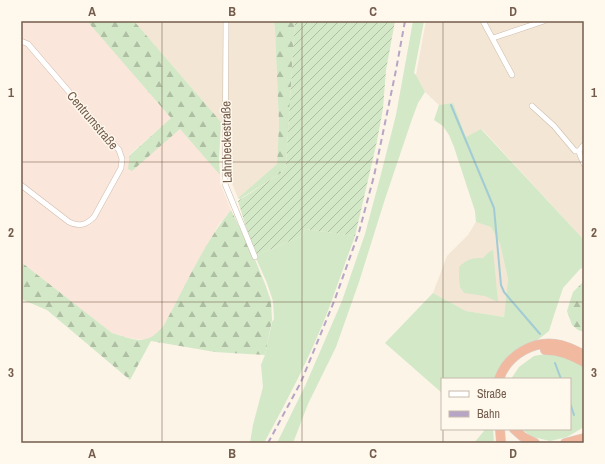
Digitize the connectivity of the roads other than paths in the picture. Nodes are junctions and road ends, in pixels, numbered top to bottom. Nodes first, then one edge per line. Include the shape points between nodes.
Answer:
1 (226, 21) edge
2 (483, 21) edge
3 (544, 21) edge
4 (493, 38) junction
5 (21, 41) edge
6 (512, 75) dead end
7 (532, 106) dead end
8 (584, 145) edge
9 (579, 151) junction
10 (584, 164) edge
11 (21, 185) edge
12 (254, 257) dead end
13 (584, 355) edge
14 (584, 362) edge
15 (499, 378) edge
16 (506, 378) edge
17 (500, 430) edge
18 (515, 430) edge
19 (584, 439) edge
20 (501, 443) edge
21 (535, 443) edge
22 (565, 443) edge
23 (579, 443) edge

1 - 12 street, Lahnbeckestraße via 225,184
2 - 4 street
3 - 4 street
4 - 6 street
5 - 11 street, Centrumstraße via 28,44 43,61 119,150 122,158 121,168 94,217 82,225 69,222
7 - 9 street via 554,126 575,151
8 - 9 street
9 - 10 street
13 - 15 highway via 562,345 534,346 517,354 504,368
14 - 16 highway via 569,354 537,351 521,359
17 - 20 highway
18 - 21 highway
19 - 22 highway
19 - 23 highway

